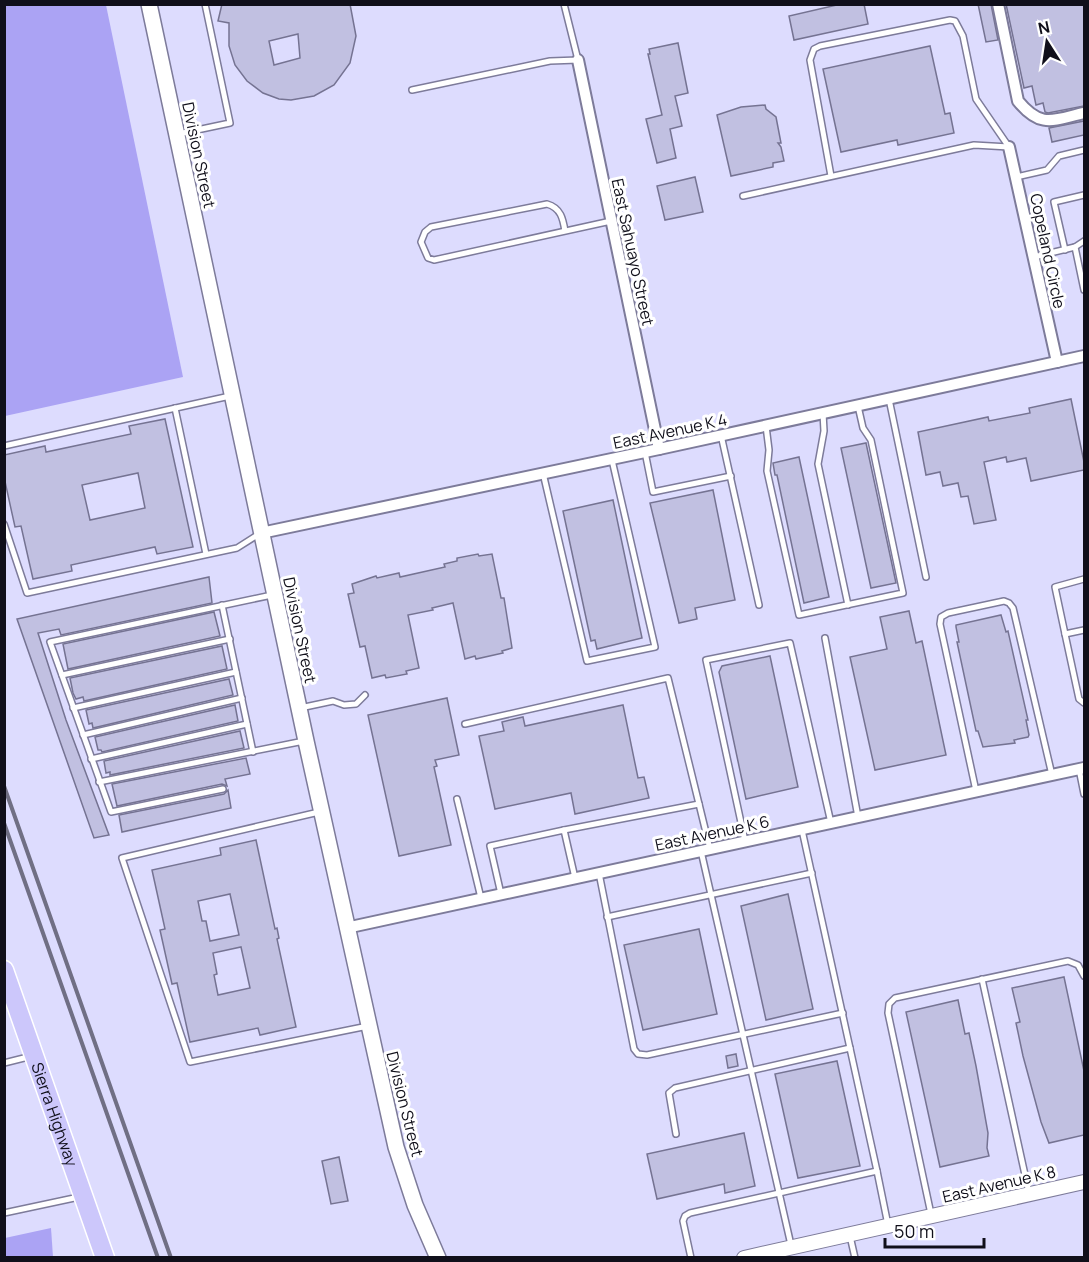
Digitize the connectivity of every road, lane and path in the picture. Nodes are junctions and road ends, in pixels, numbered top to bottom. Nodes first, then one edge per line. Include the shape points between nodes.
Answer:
1 (149, 4) edge
2 (204, 4) edge
3 (564, 4) edge
4 (998, 4) edge
5 (578, 60) junction
6 (412, 90) dead end
7 (1084, 113) edge
8 (176, 135) junction
9 (1009, 147) junction
10 (1084, 150) edge
11 (831, 176) junction
12 (1016, 177) junction
13 (1084, 195) edge
14 (743, 196) dead end
15 (611, 221) junction
16 (565, 231) junction
17 (1084, 241) edge
18 (1075, 247) junction
19 (1065, 250) junction
20 (1034, 257) junction
21 (1084, 290) edge
22 (1084, 357) edge
23 (1057, 362) junction
24 (231, 395) junction
25 (889, 399) junction
26 (858, 406) junction
27 (176, 408) junction
28 (822, 413) junction
29 (766, 426) junction
30 (721, 435) junction
31 (4, 446) edge
32 (659, 449) junction
33 (645, 452) junction
34 (612, 459) junction
35 (543, 473) junction
36 (730, 476) junction
37 (4, 524) edge
38 (261, 532) junction
39 (207, 554) junction
40 (926, 577) dead end
41 (1084, 579) edge
42 (274, 595) junction
43 (222, 605) junction
44 (759, 605) dead end
45 (848, 605) junction
46 (1084, 630) edge
47 (1065, 634) junction
48 (825, 638) dead end
49 (230, 639) junction
50 (236, 672) junction
51 (62, 675) junction
52 (364, 695) dead end
53 (242, 698) junction
54 (1084, 703) edge
55 (73, 708) junction
56 (298, 708) junction
57 (248, 724) junction
58 (465, 724) dead end
59 (83, 735) junction
60 (306, 741) junction
61 (253, 752) junction
62 (91, 759) junction
63 (1082, 769) edge
64 (1052, 775) junction
65 (99, 782) junction
66 (223, 789) dead end
67 (976, 791) junction
68 (1084, 794) edge
69 (457, 799) dead end
70 (699, 804) junction
71 (321, 812) junction
72 (858, 817) junction
73 (831, 823) junction
74 (802, 829) junction
75 (564, 830) junction
76 (745, 841) junction
77 (706, 850) junction
78 (599, 873) junction
79 (812, 873) junction
80 (575, 878) junction
81 (501, 894) junction
82 (711, 896) junction
83 (482, 898) junction
84 (607, 917) junction
85 (346, 928) junction
86 (4, 970) edge
87 (1084, 976) edge
88 (982, 979) junction
89 (843, 1013) junction
90 (368, 1026) junction
91 (743, 1034) junction
92 (850, 1048) junction
93 (34, 1056) junction
94 (4, 1063) edge
95 (752, 1069) junction
96 (676, 1134) dead end
97 (877, 1171) junction
98 (1084, 1182) edge
99 (780, 1193) junction
100 (1029, 1194) junction
101 (83, 1196) junction
102 (4, 1213) edge
103 (931, 1216) junction
104 (888, 1226) junction
105 (850, 1234) junction
106 (792, 1247) junction
107 (105, 1257) edge
108 (438, 1257) edge
109 (691, 1257) edge
110 (744, 1257) edge
111 (855, 1257) edge

1 - 8 main road, Division Street
2 - 8 lane via 230,123
3 - 5 lane
4 - 7 street via 1018,101 1040,120
5 - 6 lane via 550,61
5 - 15 street, East Sahuayo Street
8 - 24 main road, Division Street
9 - 11 lane via 974,145
9 - 11 lane via 976,99 963,36 955,21 950,20 814,49 810,60
9 - 12 street, Copeland Circle
10 - 12 lane via 1059,156 1047,170
11 - 14 lane
12 - 20 street, Copeland Circle
13 - 19 lane via 1054,202
15 - 16 lane
15 - 32 street, East Sahuayo Street
16 - 16 lane via 434,260 428,258 421,242 431,227 547,204 559,210
17 - 18 lane
18 - 19 lane
18 - 21 lane
19 - 20 lane
20 - 23 street, Copeland Circle
22 - 23 street, East Avenue K 4
23 - 25 street, East Avenue K 4
24 - 27 lane
24 - 38 main road, Division Street
25 - 26 street, East Avenue K 4
25 - 40 lane
26 - 28 street, East Avenue K 4
26 - 45 lane via 862,428 871,441 903,593
27 - 31 lane
27 - 39 lane
28 - 29 street, East Avenue K 4
28 - 45 lane via 824,431 818,464
29 - 30 street, East Avenue K 4
29 - 45 lane via 766,471 799,615
30 - 32 street, East Avenue K 4
30 - 36 lane
32 - 33 street, East Avenue K 4
33 - 34 street, East Avenue K 4
33 - 36 lane via 653,492
34 - 35 street, East Avenue K 4
34 - 35 lane via 655,646 587,661
35 - 38 street, East Avenue K 4
36 - 44 lane
37 - 39 lane via 27,593
38 - 39 lane via 237,548
38 - 42 main road, Division Street
41 - 47 lane via 1055,587
42 - 43 lane
42 - 56 main road, Division Street
43 - 49 lane
43 - 51 lane via 50,642
46 - 47 lane
47 - 54 lane via 1079,699
48 - 72 lane
49 - 50 lane
49 - 51 lane
50 - 53 lane
50 - 55 lane
51 - 55 lane
52 - 56 lane via 356,704 333,701
53 - 57 lane
53 - 59 lane
55 - 59 lane
56 - 60 main road, Division Street
57 - 61 lane
57 - 62 lane
58 - 70 lane via 668,678
59 - 62 lane
60 - 61 lane
60 - 71 main road, Division Street
61 - 65 lane
62 - 65 lane
63 - 64 street, East Avenue K 6
63 - 68 lane
64 - 67 street, East Avenue K 6
64 - 67 lane via 1013,608 1004,601 941,617
65 - 66 lane via 111,812
67 - 72 street, East Avenue K 6
69 - 83 lane
70 - 75 lane
70 - 77 lane
71 - 85 main road, Division Street
71 - 90 lane via 122,858 190,1062
72 - 73 street, East Avenue K 6
73 - 74 street, East Avenue K 6
73 - 76 lane via 790,643 706,660
74 - 76 street, East Avenue K 6
74 - 79 lane
75 - 80 lane
75 - 81 lane via 490,846
76 - 77 street, East Avenue K 6
77 - 78 street, East Avenue K 6
77 - 82 lane
78 - 80 street, East Avenue K 6
78 - 84 lane
79 - 82 lane
79 - 89 lane
80 - 81 street, East Avenue K 6
81 - 83 street, East Avenue K 6
82 - 84 lane
82 - 91 lane
83 - 85 street, East Avenue K 6
84 - 91 lane via 638,1054
85 - 90 main road, Division Street
86 - 93 main road, Sierra Highway
87 - 88 lane via 1078,965 1068,961
88 - 100 lane
88 - 103 lane via 895,998 889,1004
89 - 91 lane
89 - 92 lane
90 - 108 main road, Division Street via 396,1147
91 - 95 lane
92 - 95 lane
92 - 97 lane
93 - 94 lane
93 - 101 main road, Sierra Highway
95 - 96 lane via 675,1088 669,1093
95 - 99 lane
97 - 99 lane
97 - 104 lane
98 - 100 street, East Avenue K 8
99 - 106 lane
99 - 109 lane via 686,1216
100 - 103 street, East Avenue K 8
101 - 102 lane
101 - 107 main road, Sierra Highway
103 - 104 street, East Avenue K 8
104 - 105 street, East Avenue K 8
105 - 106 street, East Avenue K 8
105 - 111 lane
106 - 110 street, East Avenue K 8

